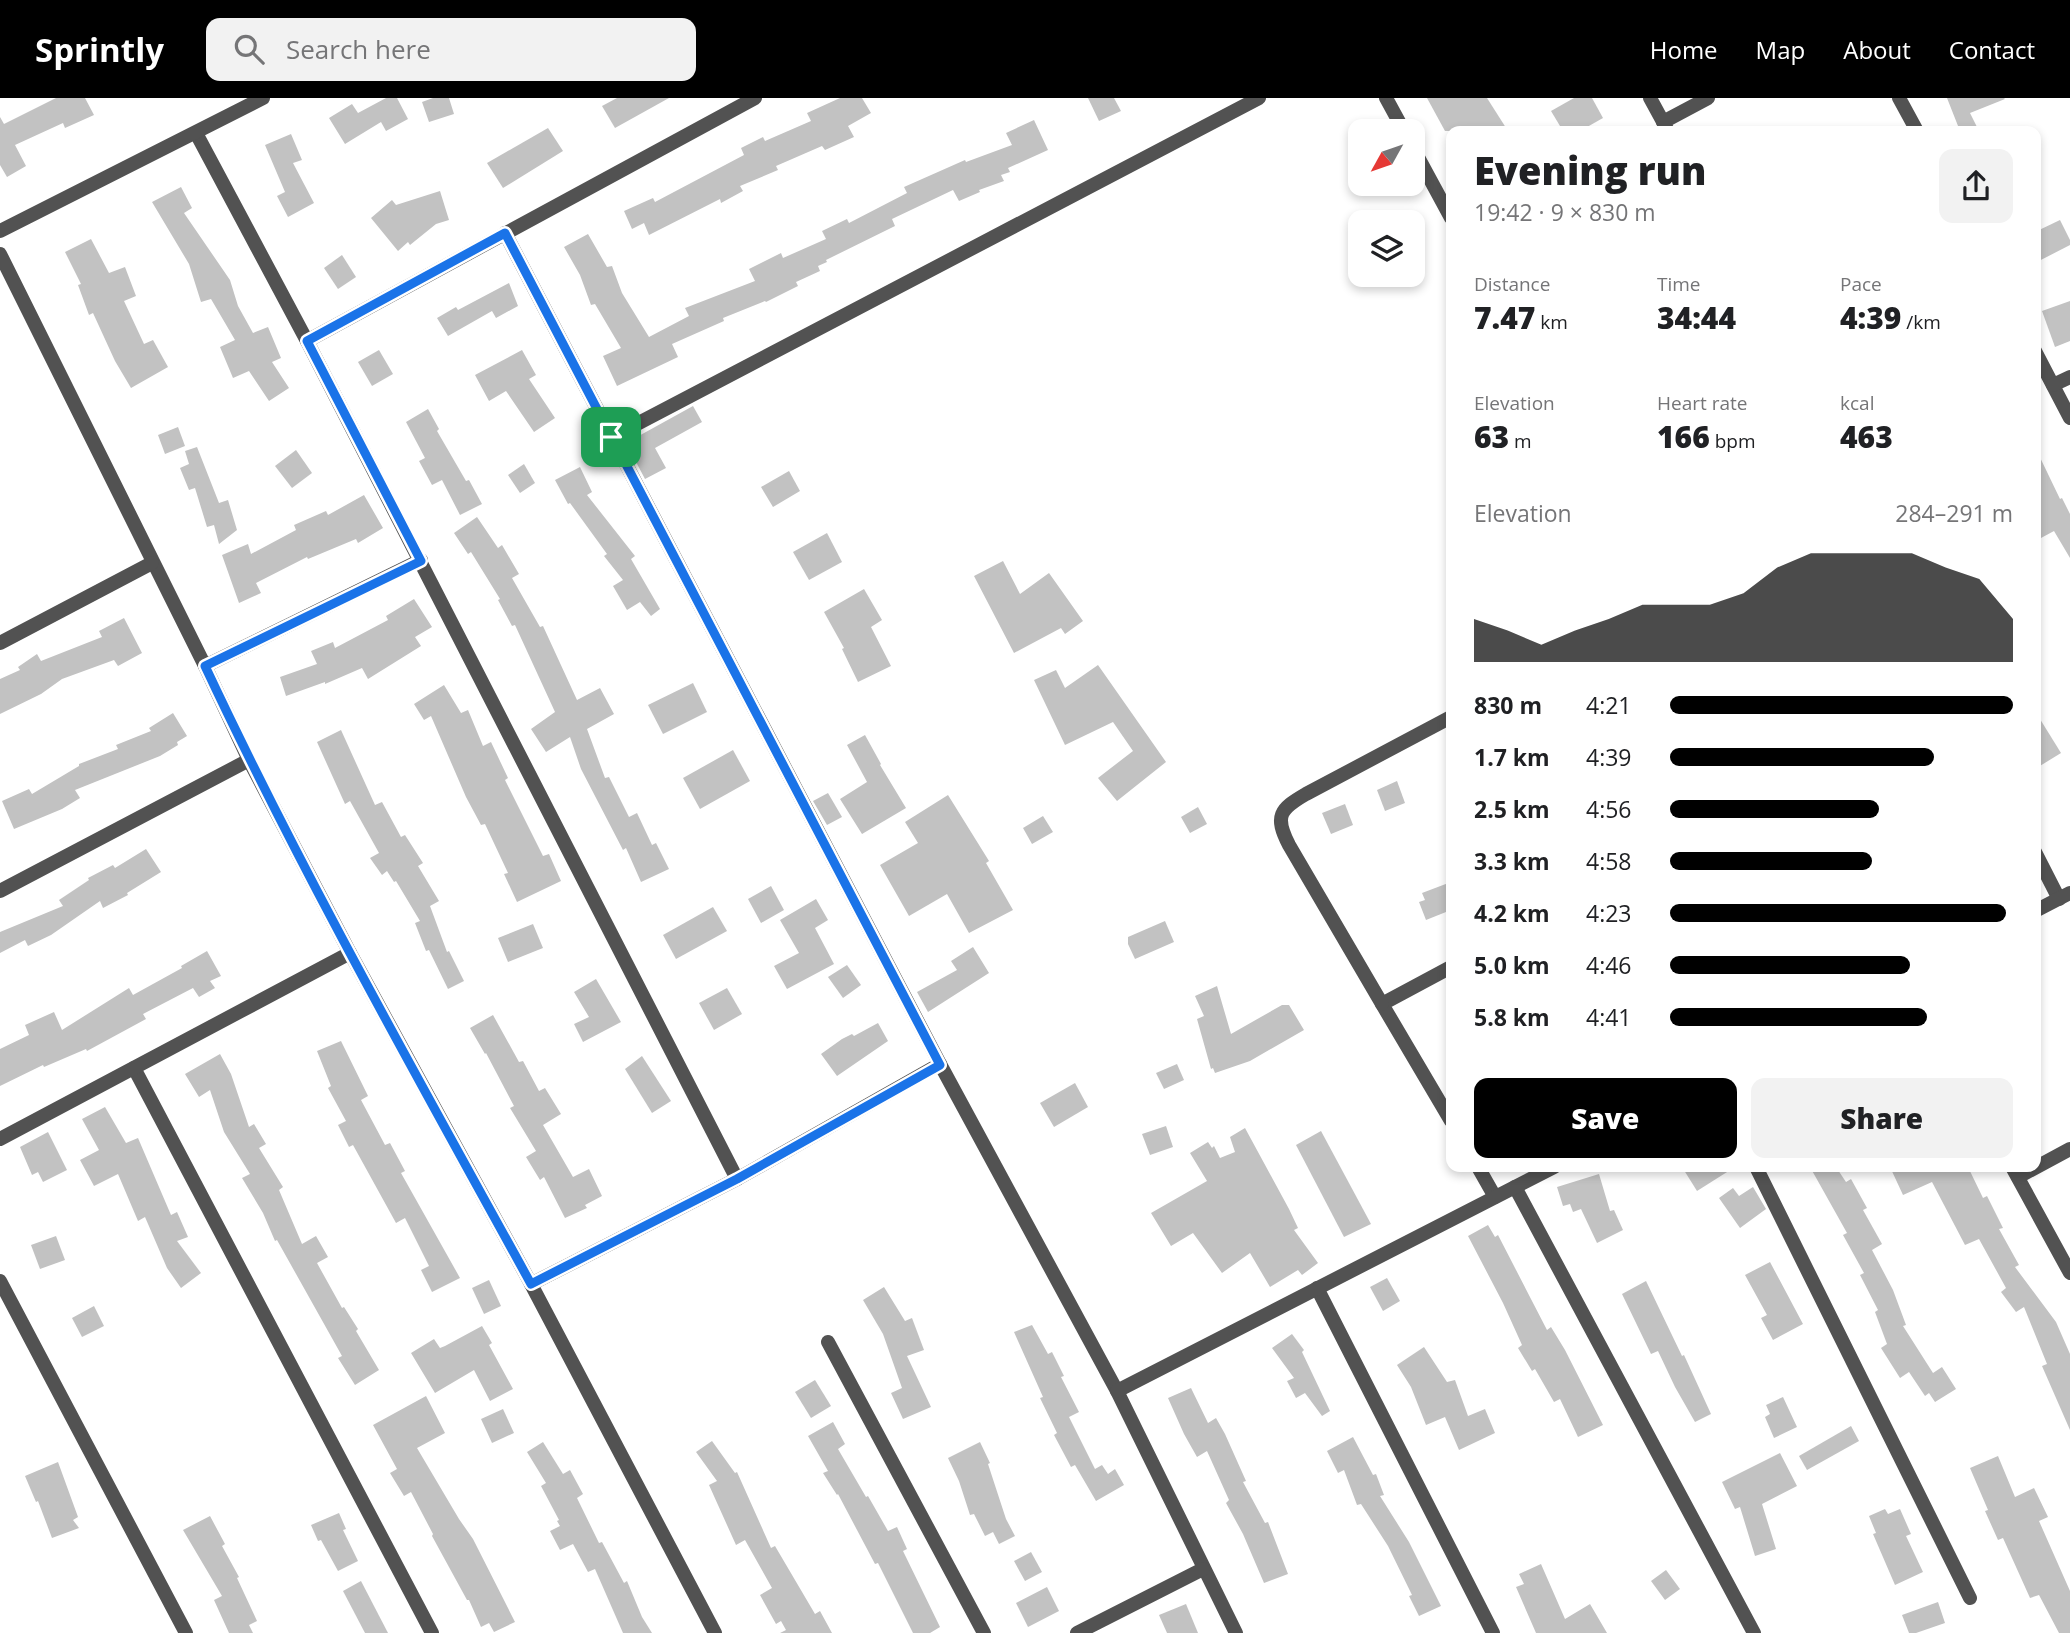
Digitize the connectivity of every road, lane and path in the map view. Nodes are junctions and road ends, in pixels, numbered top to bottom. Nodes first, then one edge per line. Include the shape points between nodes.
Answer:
1 (262, 98) edge
2 (755, 98) edge
3 (1259, 98) edge
4 (1386, 98) edge
5 (1650, 98) edge
6 (1708, 98) edge
7 (1899, 98) edge
8 (1397, 119) edge
9 (1664, 126) edge
10 (1666, 126) edge
11 (1914, 126) edge
12 (196, 133) junction
13 (1425, 170) edge
14 (1446, 209) edge
15 (0, 231) edge
16 (505, 233) junction
17 (0, 254) edge
18 (307, 341) junction
19 (2041, 362) edge
20 (2070, 377) edge
21 (2053, 385) junction
22 (2070, 418) edge
23 (611, 437) junction
24 (421, 561) junction
25 (152, 563) junction
26 (0, 643) edge
27 (205, 666) junction
28 (1446, 720) edge
29 (249, 760) junction
30 (2041, 861) edge
31 (0, 891) edge
32 (2064, 896) edge
33 (2041, 909) edge
34 (350, 953) junction
35 (1446, 970) edge
36 (1382, 1004) junction
37 (940, 1065) junction
38 (134, 1068) junction
39 (1446, 1113) edge
40 (0, 1139) edge
41 (2070, 1149) edge
42 (2041, 1161) edge
43 (1481, 1172) edge
44 (1544, 1172) edge
45 (1758, 1172) edge
46 (2015, 1172) edge
47 (737, 1179) junction
48 (1515, 1187) junction
49 (1495, 1197) junction
50 (2070, 1273) edge
51 (0, 1281) edge
52 (531, 1284) junction
53 (1317, 1288) junction
54 (828, 1342) dead end
55 (1117, 1391) junction
56 (1203, 1569) junction
57 (1970, 1598) dead end
58 (186, 1633) edge
59 (432, 1633) edge
60 (715, 1633) edge
61 (984, 1633) edge
62 (1077, 1633) edge
63 (1236, 1633) edge
64 (1493, 1633) edge
65 (1754, 1633) edge

1 - 12 street
2 - 16 street
3 - 23 street
4 - 8 street
5 - 9 street
6 - 10 street
7 - 11 street
12 - 15 street
12 - 18 street
13 - 14 street
16 - 18 street
16 - 23 street
17 - 25 street
18 - 24 street
19 - 21 street
20 - 21 street
21 - 22 street
23 - 37 street
24 - 27 street
24 - 47 street
25 - 26 street
25 - 27 street
27 - 29 street
28 - 36 street via 1292,802 1280,818 1289,845
29 - 31 street
29 - 34 street
30 - 32 street
32 - 33 street
34 - 38 street
34 - 52 street
35 - 36 street
36 - 39 street
37 - 47 street
37 - 55 street
38 - 40 street
38 - 59 street
41 - 42 street
43 - 49 street
44 - 48 street
45 - 57 street
46 - 50 street
47 - 52 street
48 - 49 street
48 - 65 street
49 - 53 street
51 - 58 street
52 - 60 street
53 - 55 street
53 - 64 street
54 - 61 street
55 - 56 street
56 - 62 street
56 - 63 street

